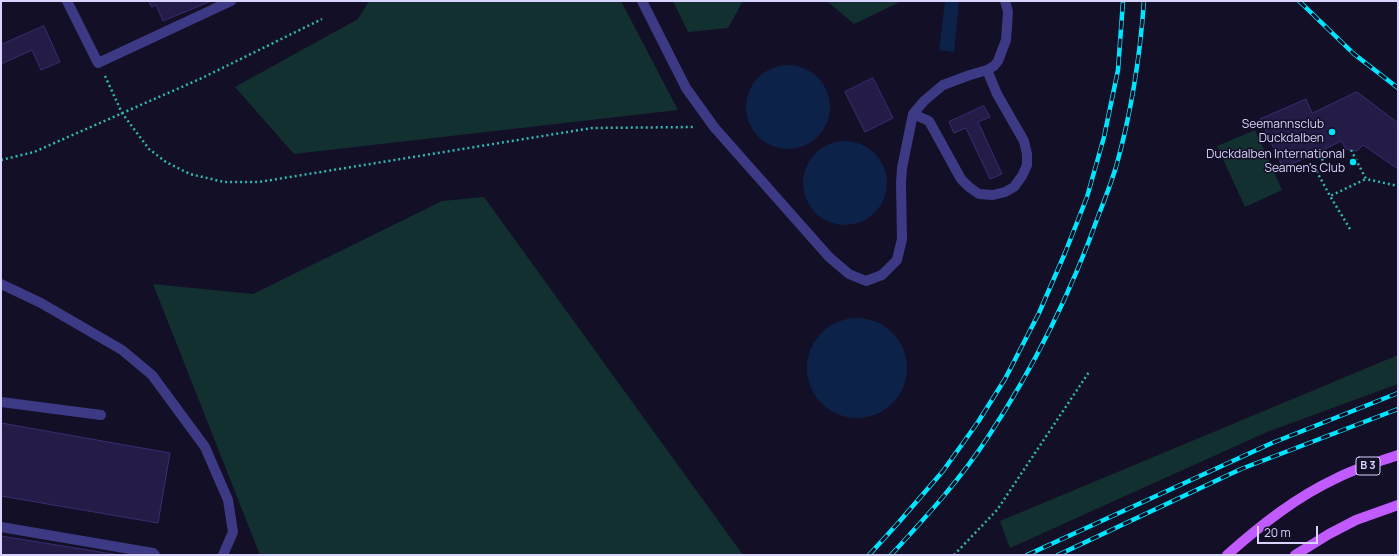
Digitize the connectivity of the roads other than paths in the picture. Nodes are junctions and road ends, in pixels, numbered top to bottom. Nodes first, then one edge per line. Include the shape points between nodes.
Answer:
1 (67, 1) edge
2 (231, 1) edge
3 (642, 1) edge
4 (1004, 1) edge
5 (987, 70) junction
6 (913, 114) junction
7 (1, 284) edge
8 (1, 402) edge
9 (101, 415) dead end
10 (1398, 455) edge
11 (1398, 506) edge
12 (1, 527) edge
13 (155, 555) edge
14 (223, 555) edge
15 (1227, 555) edge
16 (1295, 555) edge

1 - 2 lane via 98,62
3 - 6 lane via 686,88 714,127 829,257 848,274 866,281 882,275 897,260 902,239 900,183
4 - 5 lane via 1008,12 1006,40 998,60
5 - 6 lane via 943,85
5 - 6 lane via 1024,141 1027,165 1014,187 993,195 979,194 969,187 961,179 929,121
7 - 14 lane via 122,350 152,375 205,447 228,500 233,532
8 - 9 lane
10 - 15 main road, B 3 via 1338,477 1308,493 1278,512
11 - 16 main road via 1356,520
12 - 13 lane

